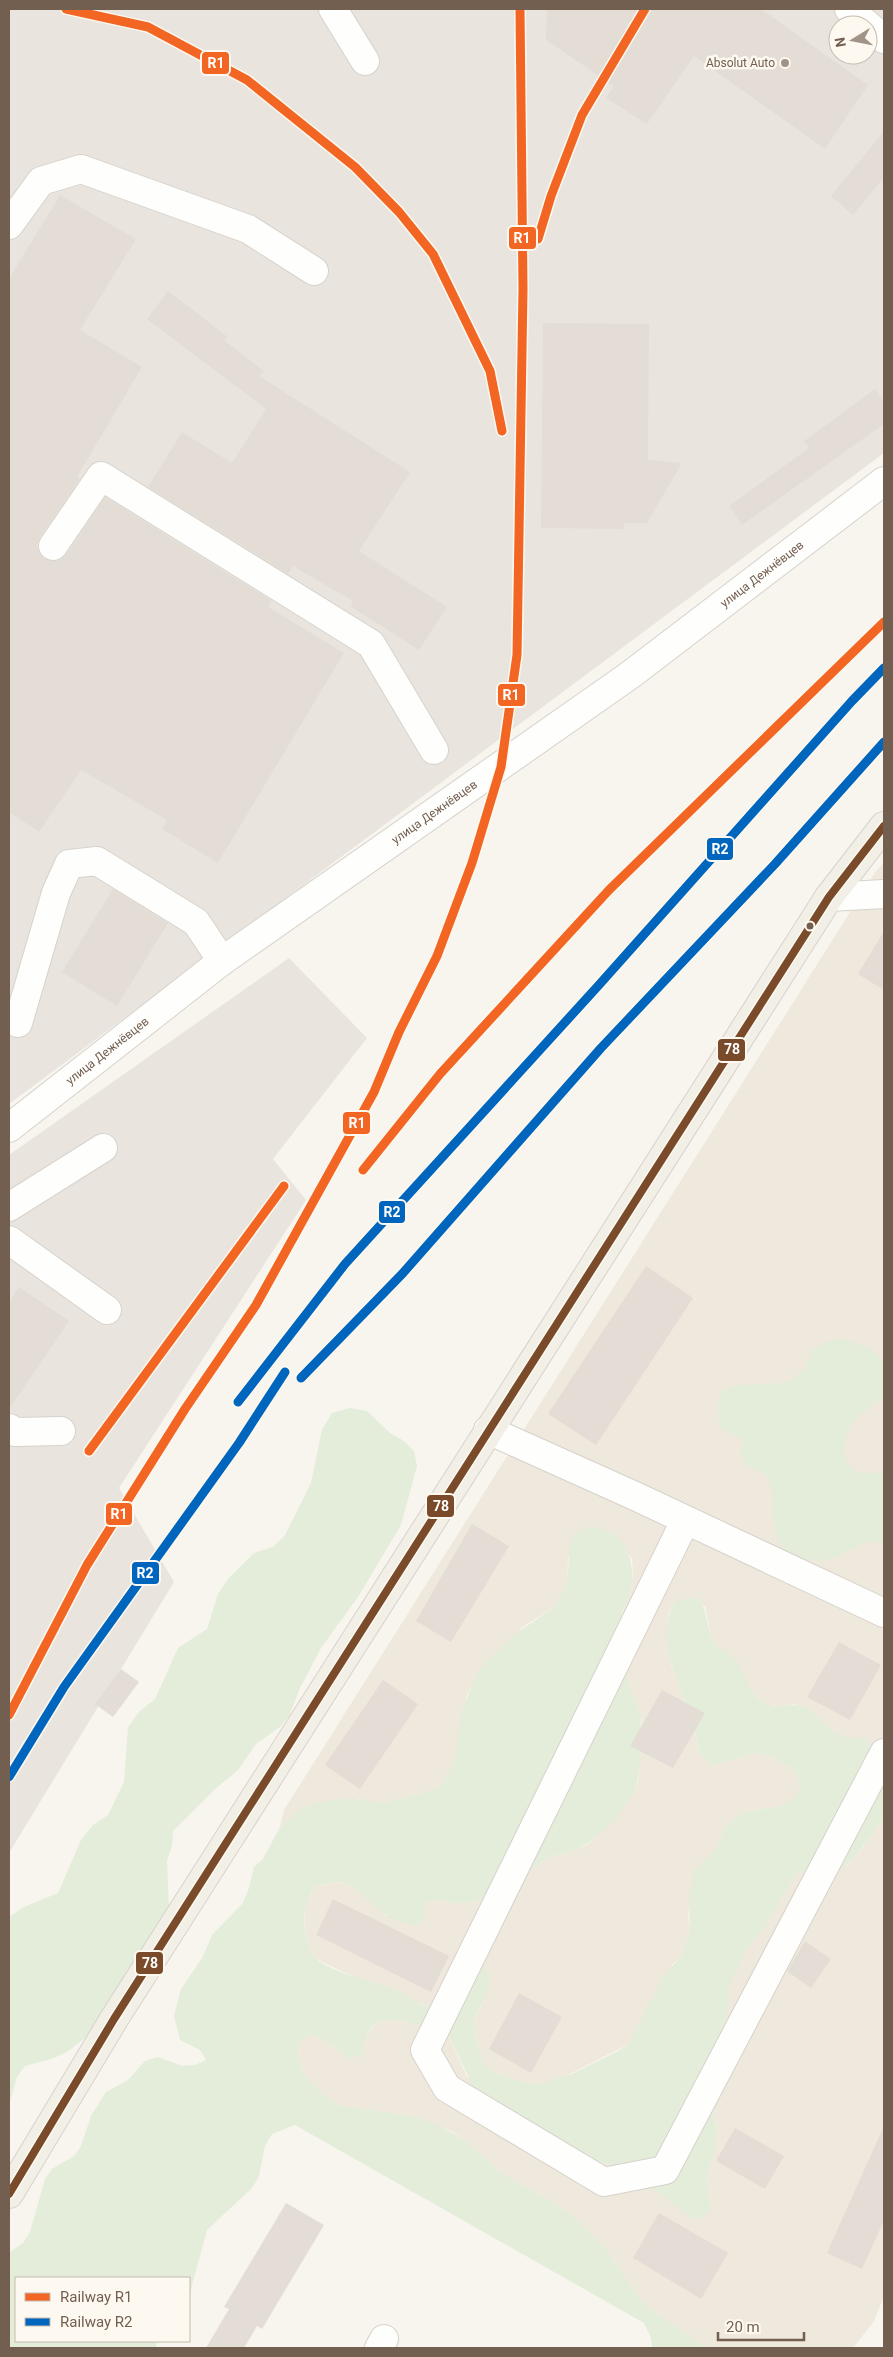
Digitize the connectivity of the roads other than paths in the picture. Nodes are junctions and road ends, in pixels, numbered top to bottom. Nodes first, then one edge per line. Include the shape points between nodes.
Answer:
1 (333, 9) edge
2 (849, 9) edge
3 (884, 39) edge
4 (365, 61) dead end
5 (9, 225) edge
6 (314, 271) dead end
7 (884, 481) edge
8 (53, 546) dead end
9 (434, 750) dead end
10 (884, 826) edge
11 (884, 894) edge
12 (829, 897) junction
13 (222, 962) junction
14 (18, 1023) dead end
15 (9, 1128) edge
16 (103, 1148) dead end
17 (9, 1207) edge
18 (9, 1240) edge
19 (106, 1310) dead end
20 (9, 1428) edge
21 (488, 1430) junction
22 (61, 1431) dead end
23 (685, 1521) junction
24 (884, 1613) edge
25 (884, 1753) edge
26 (9, 2194) edge

1 - 4 street
2 - 3 street
5 - 6 street via 41,181 81,168 248,229
7 - 13 street, улица Дежнёвцев via 630,675
8 - 9 street via 101,476 370,644
10 - 12 main road
11 - 12 street
12 - 21 main road
13 - 14 street via 196,922 97,860 69,864 56,893
13 - 15 street, улица Дежнёвцев
16 - 17 street
18 - 19 street
20 - 22 street via 16,1432
21 - 23 street
21 - 26 main road via 114,2019
23 - 24 street
23 - 25 street via 425,2050 446,2088 604,2182 665,2170

